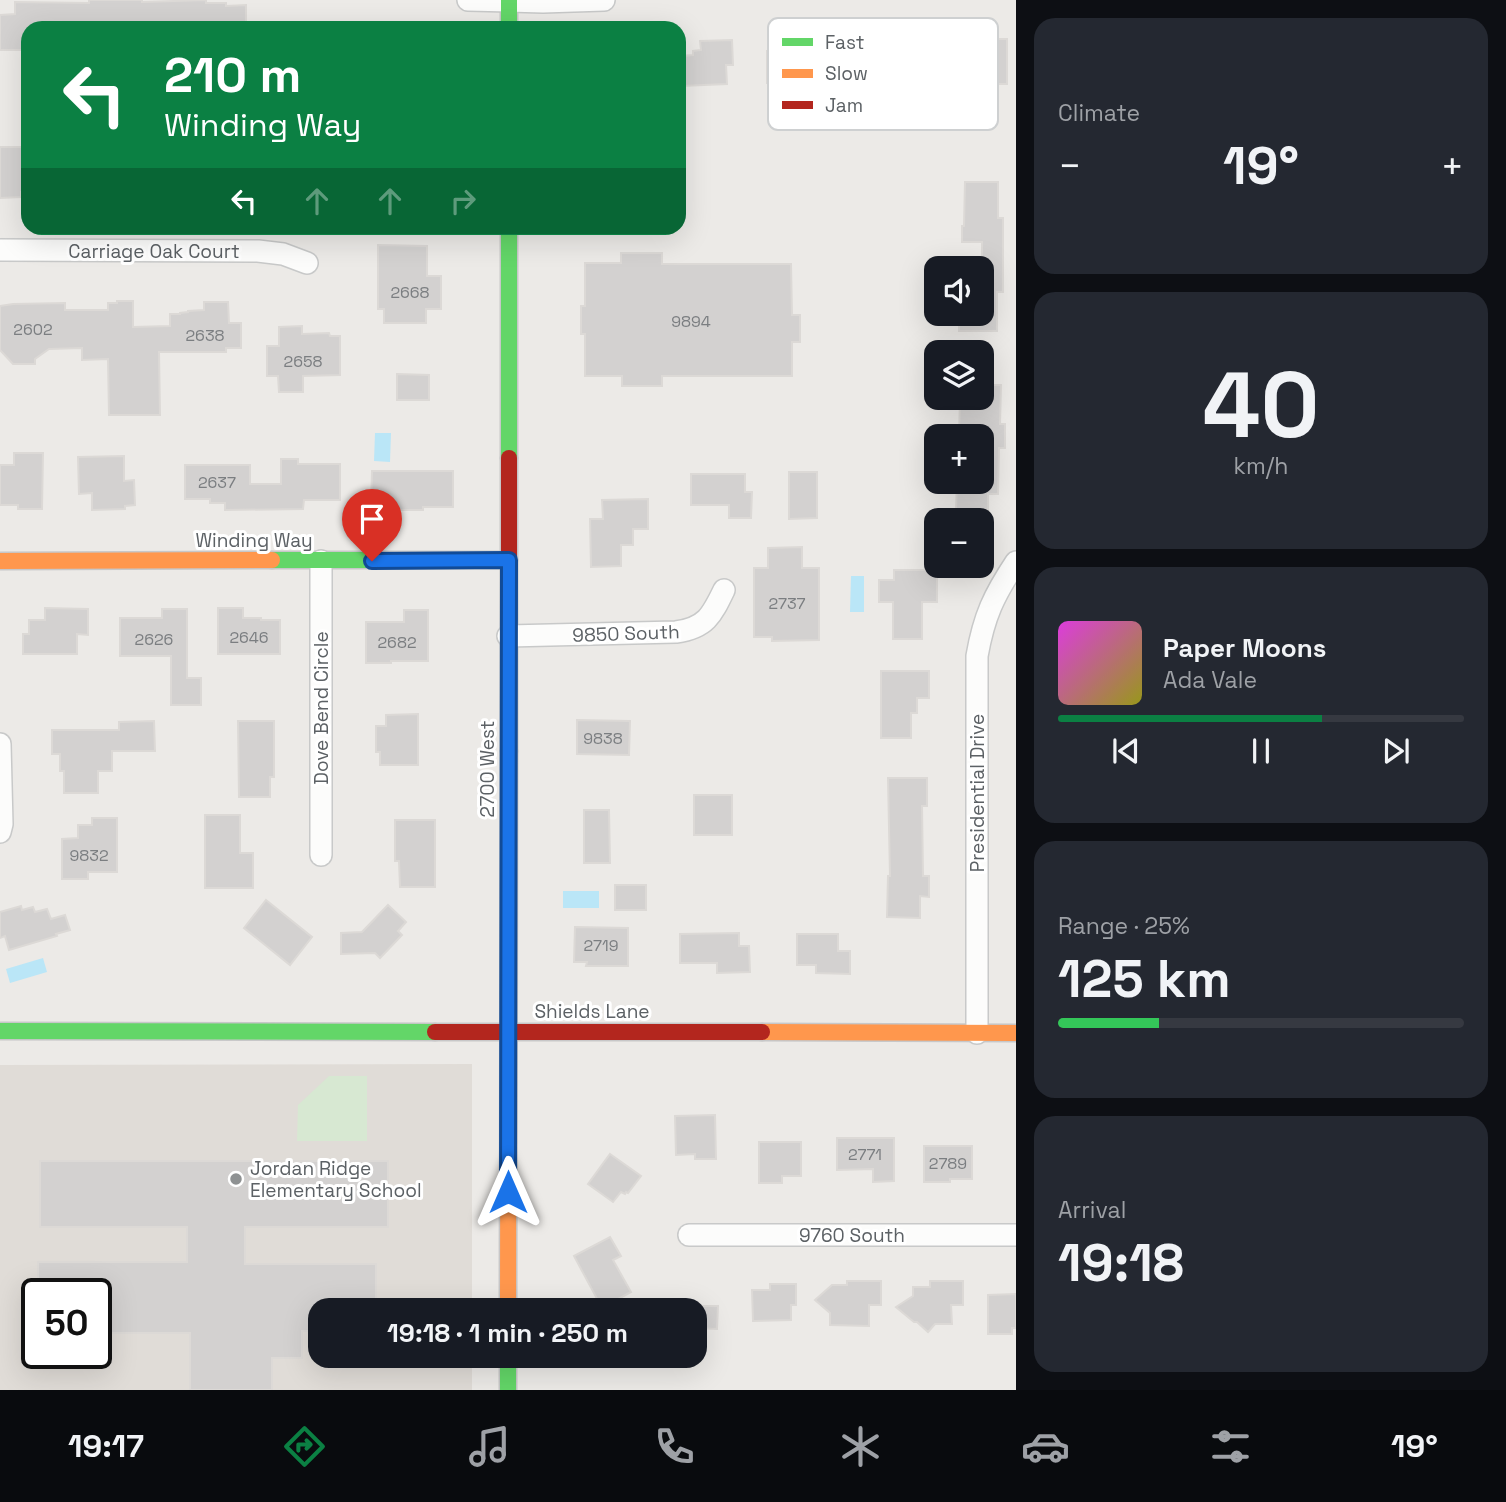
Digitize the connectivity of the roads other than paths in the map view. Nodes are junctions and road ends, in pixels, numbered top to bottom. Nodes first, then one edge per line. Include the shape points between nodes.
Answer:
1 (468, 0) edge
2 (509, 0) edge
3 (604, 0) edge
4 (509, 21) edge
5 (509, 235) edge
6 (0, 250) edge
7 (307, 262) dead end
8 (509, 560) junction
9 (0, 561) edge
10 (321, 561) junction
11 (1016, 562) edge
12 (724, 590) dead end
13 (508, 636) junction
14 (0, 744) edge
15 (0, 832) edge
16 (321, 855) dead end
17 (0, 1031) edge
18 (508, 1032) junction
19 (977, 1033) junction
20 (1016, 1033) edge
21 (689, 1235) dead end
22 (1016, 1235) edge
23 (508, 1298) edge
24 (508, 1368) edge
25 (508, 1390) edge

1 - 2 street
2 - 3 street
2 - 4 main road
5 - 8 main road, 2700 West
6 - 7 street, Carriage Oak Court via 258,251
8 - 10 main road, Winding Way
8 - 13 main road, 2700 West
9 - 10 main road, Winding Way
10 - 16 street, Dove Bend Circle
11 - 19 street, Presidential Drive via 987,612 977,656
12 - 13 street, 9850 South via 707,621 689,630
13 - 18 main road, 2700 West
14 - 15 street
17 - 18 main road, Shields Lane
18 - 19 main road, Shields Lane
18 - 23 main road, 2700 West
19 - 20 main road, Shields Lane
21 - 22 street, 9760 South
24 - 25 main road

